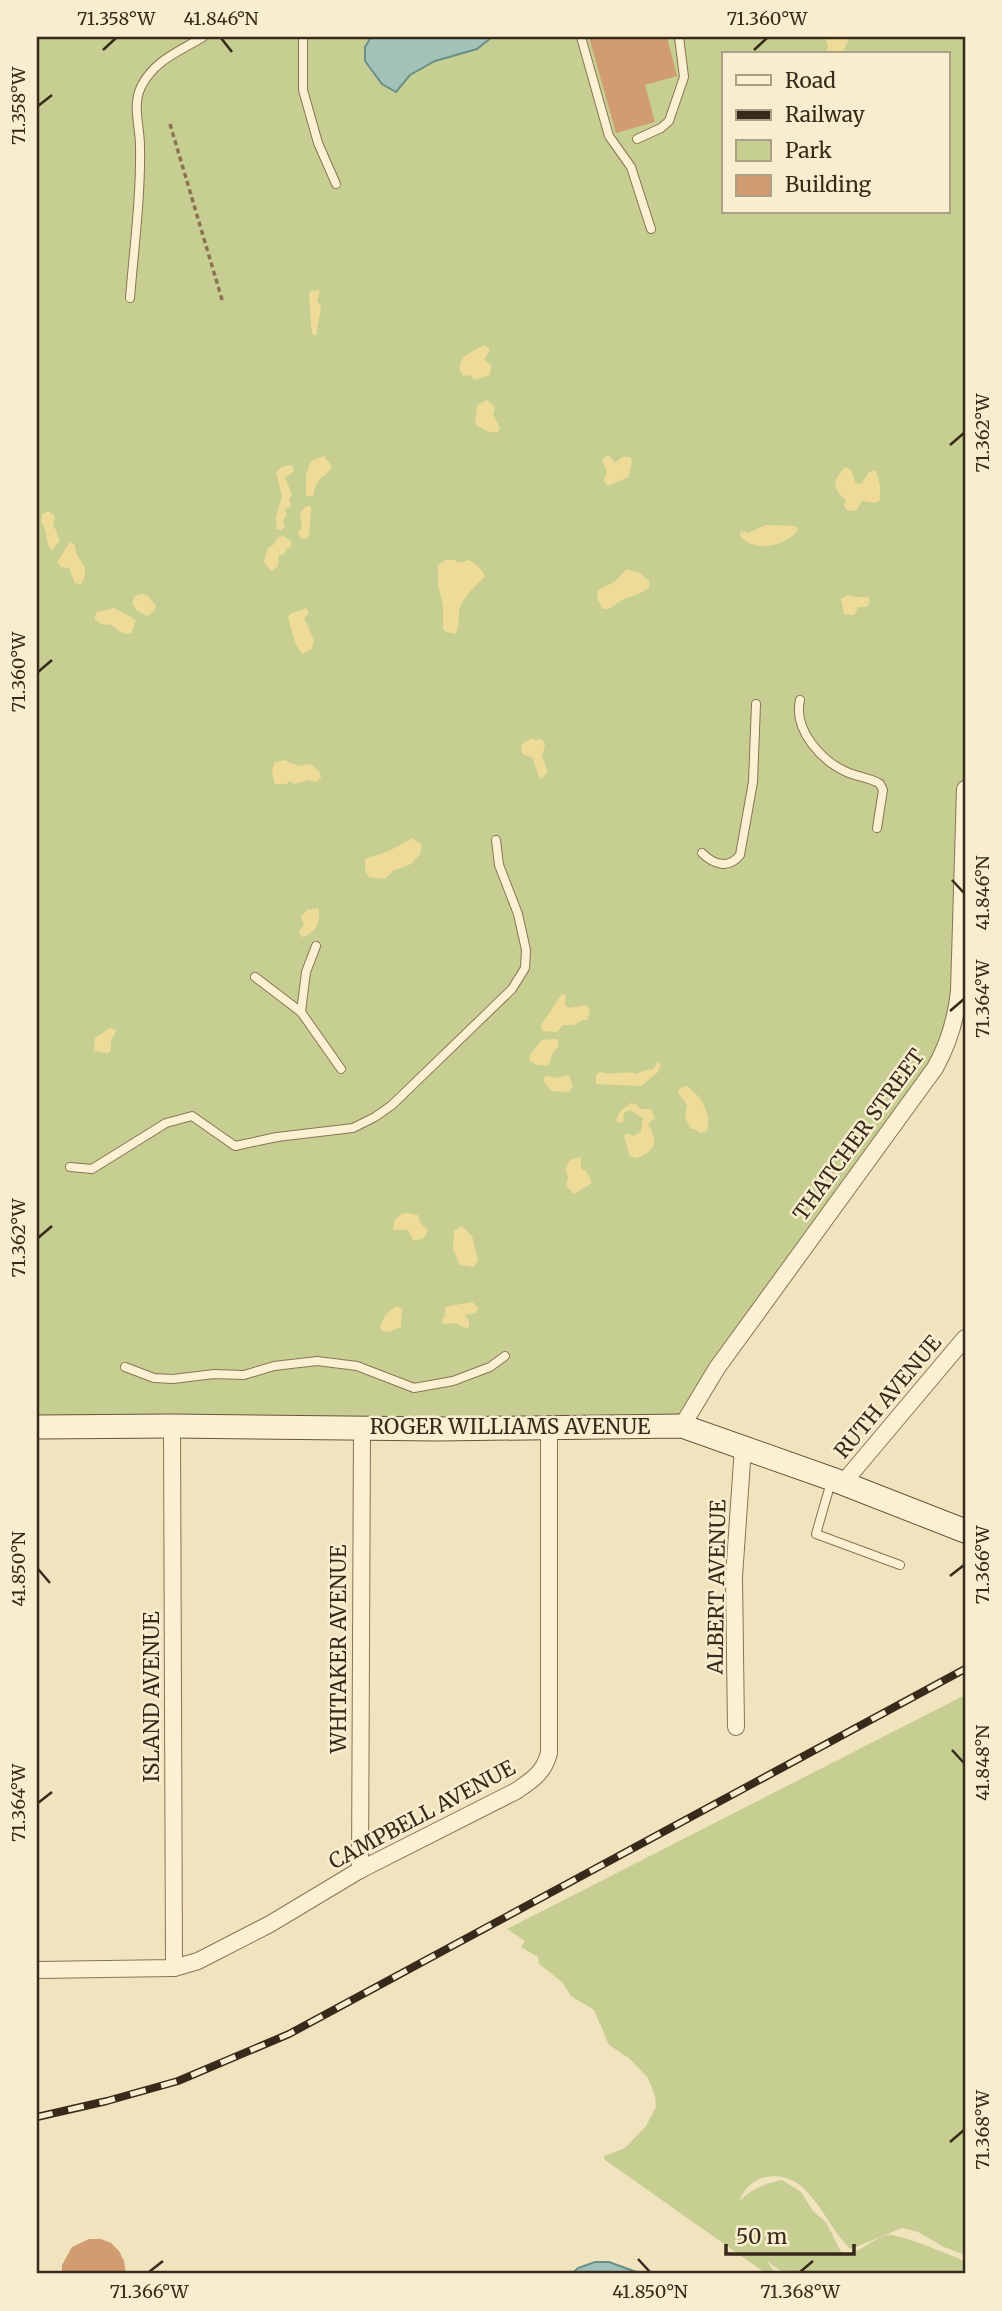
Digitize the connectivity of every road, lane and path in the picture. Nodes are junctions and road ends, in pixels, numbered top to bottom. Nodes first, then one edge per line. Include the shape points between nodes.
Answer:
1 (203, 37) edge
2 (303, 37) edge
3 (581, 37) edge
4 (679, 37) edge
5 (170, 124) dead end
6 (637, 139) dead end
7 (336, 184) dead end
8 (650, 229) dead end
9 (130, 298) dead end
10 (223, 303) dead end
11 (800, 699) dead end
12 (756, 704) dead end
13 (965, 789) edge
14 (877, 828) dead end
15 (496, 840) dead end
16 (702, 853) dead end
17 (316, 946) dead end
18 (256, 977) dead end
19 (301, 1012) junction
20 (958, 1038) edge
21 (341, 1069) dead end
22 (69, 1167) dead end
23 (965, 1338) edge
24 (505, 1356) dead end
25 (125, 1367) dead end
26 (172, 1426) junction
27 (682, 1426) junction
28 (37, 1427) edge
29 (549, 1428) junction
30 (362, 1429) junction
31 (743, 1447) junction
32 (837, 1481) junction
33 (965, 1531) edge
34 (900, 1566) dead end
35 (736, 1727) dead end
36 (360, 1870) junction
37 (174, 1968) junction
38 (37, 1970) edge

1 - 9 lane via 153,69 137,97 140,146
2 - 7 lane via 303,90
3 - 8 lane via 609,136 631,167
4 - 6 lane via 684,77 669,121
5 - 10 path
11 - 14 lane via 799,718 822,756 847,772 880,784
12 - 16 lane via 754,782 740,855 726,864 713,862
13 - 20 street, THATCHER STREET
15 - 22 lane via 499,865 518,914 525,968 512,989 392,1105 353,1128 235,1146 192,1116 166,1123 92,1169
17 - 19 lane via 306,972
18 - 19 lane
19 - 21 lane
20 - 27 street, THATCHER STREET via 718,1368
23 - 32 street, RUTH AVENUE
24 - 25 lane via 491,1367 453,1381 414,1388 357,1366 317,1362 301,1361 244,1375 173,1379 154,1378
26 - 28 main road, ROGER WILLIAMS AVENUE
26 - 30 main road, ROGER WILLIAMS AVENUE
26 - 37 street, ISLAND AVENUE
27 - 29 main road, ROGER WILLIAMS AVENUE
27 - 31 main road, ROGER WILLIAMS AVENUE
29 - 30 main road, ROGER WILLIAMS AVENUE
29 - 36 street, CAMPBELL AVENUE via 546,1765 516,1791
30 - 36 street, WHITAKER AVENUE
31 - 32 main road, ROGER WILLIAMS AVENUE
31 - 35 street, ALBERT AVENUE via 734,1577
32 - 33 main road, ROGER WILLIAMS AVENUE
32 - 34 lane via 816,1534
36 - 37 street, CAMPBELL AVENUE via 270,1924 198,1961
37 - 38 street, CAMPBELL AVENUE

